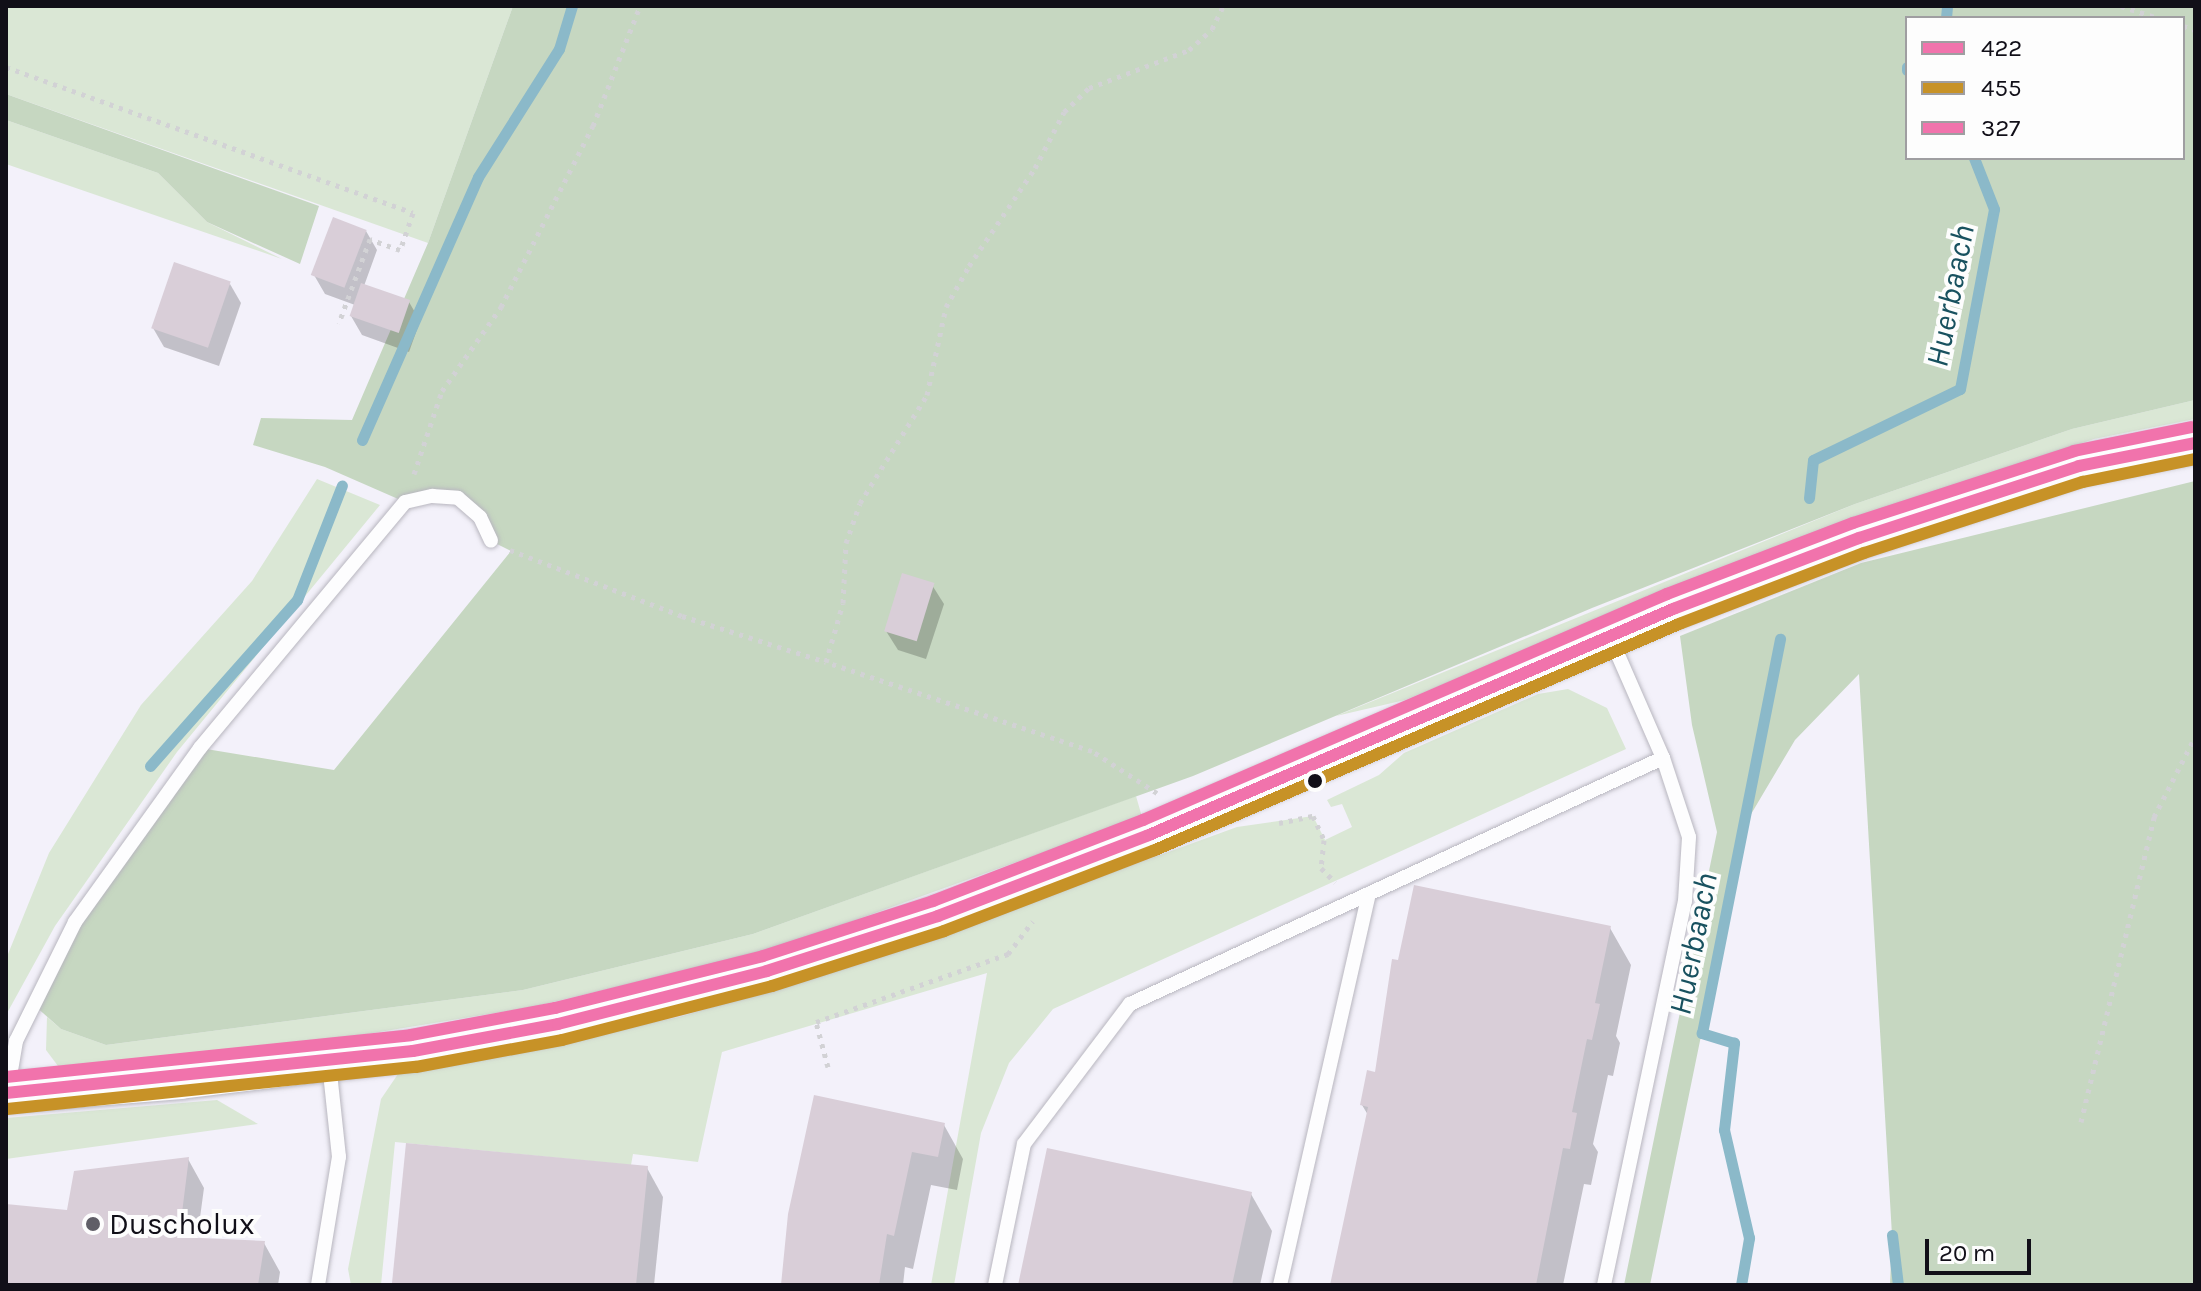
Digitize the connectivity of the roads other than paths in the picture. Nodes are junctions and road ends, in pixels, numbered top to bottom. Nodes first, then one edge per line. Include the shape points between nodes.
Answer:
1 (2195, 443) edge
2 (491, 541) road end
3 (1610, 635) junction
4 (1663, 758) junction
5 (1369, 894) junction
6 (329, 1063) junction
7 (6, 1093) edge
8 (318, 1285) edge
9 (995, 1285) edge
10 (1280, 1285) edge
11 (1604, 1285) edge

1 - 3 main road via 2079,466 1874,533
2 - 7 lane via 480,517 458,498 405,502 200,748 75,922 16,1041
3 - 4 lane
3 - 6 main road via 1173,825 938,916 767,971 558,1024
4 - 5 lane
4 - 11 lane via 1689,837 1685,901
5 - 9 lane via 1130,1004 1024,1144
5 - 10 lane
6 - 7 main road
6 - 8 lane via 339,1157

